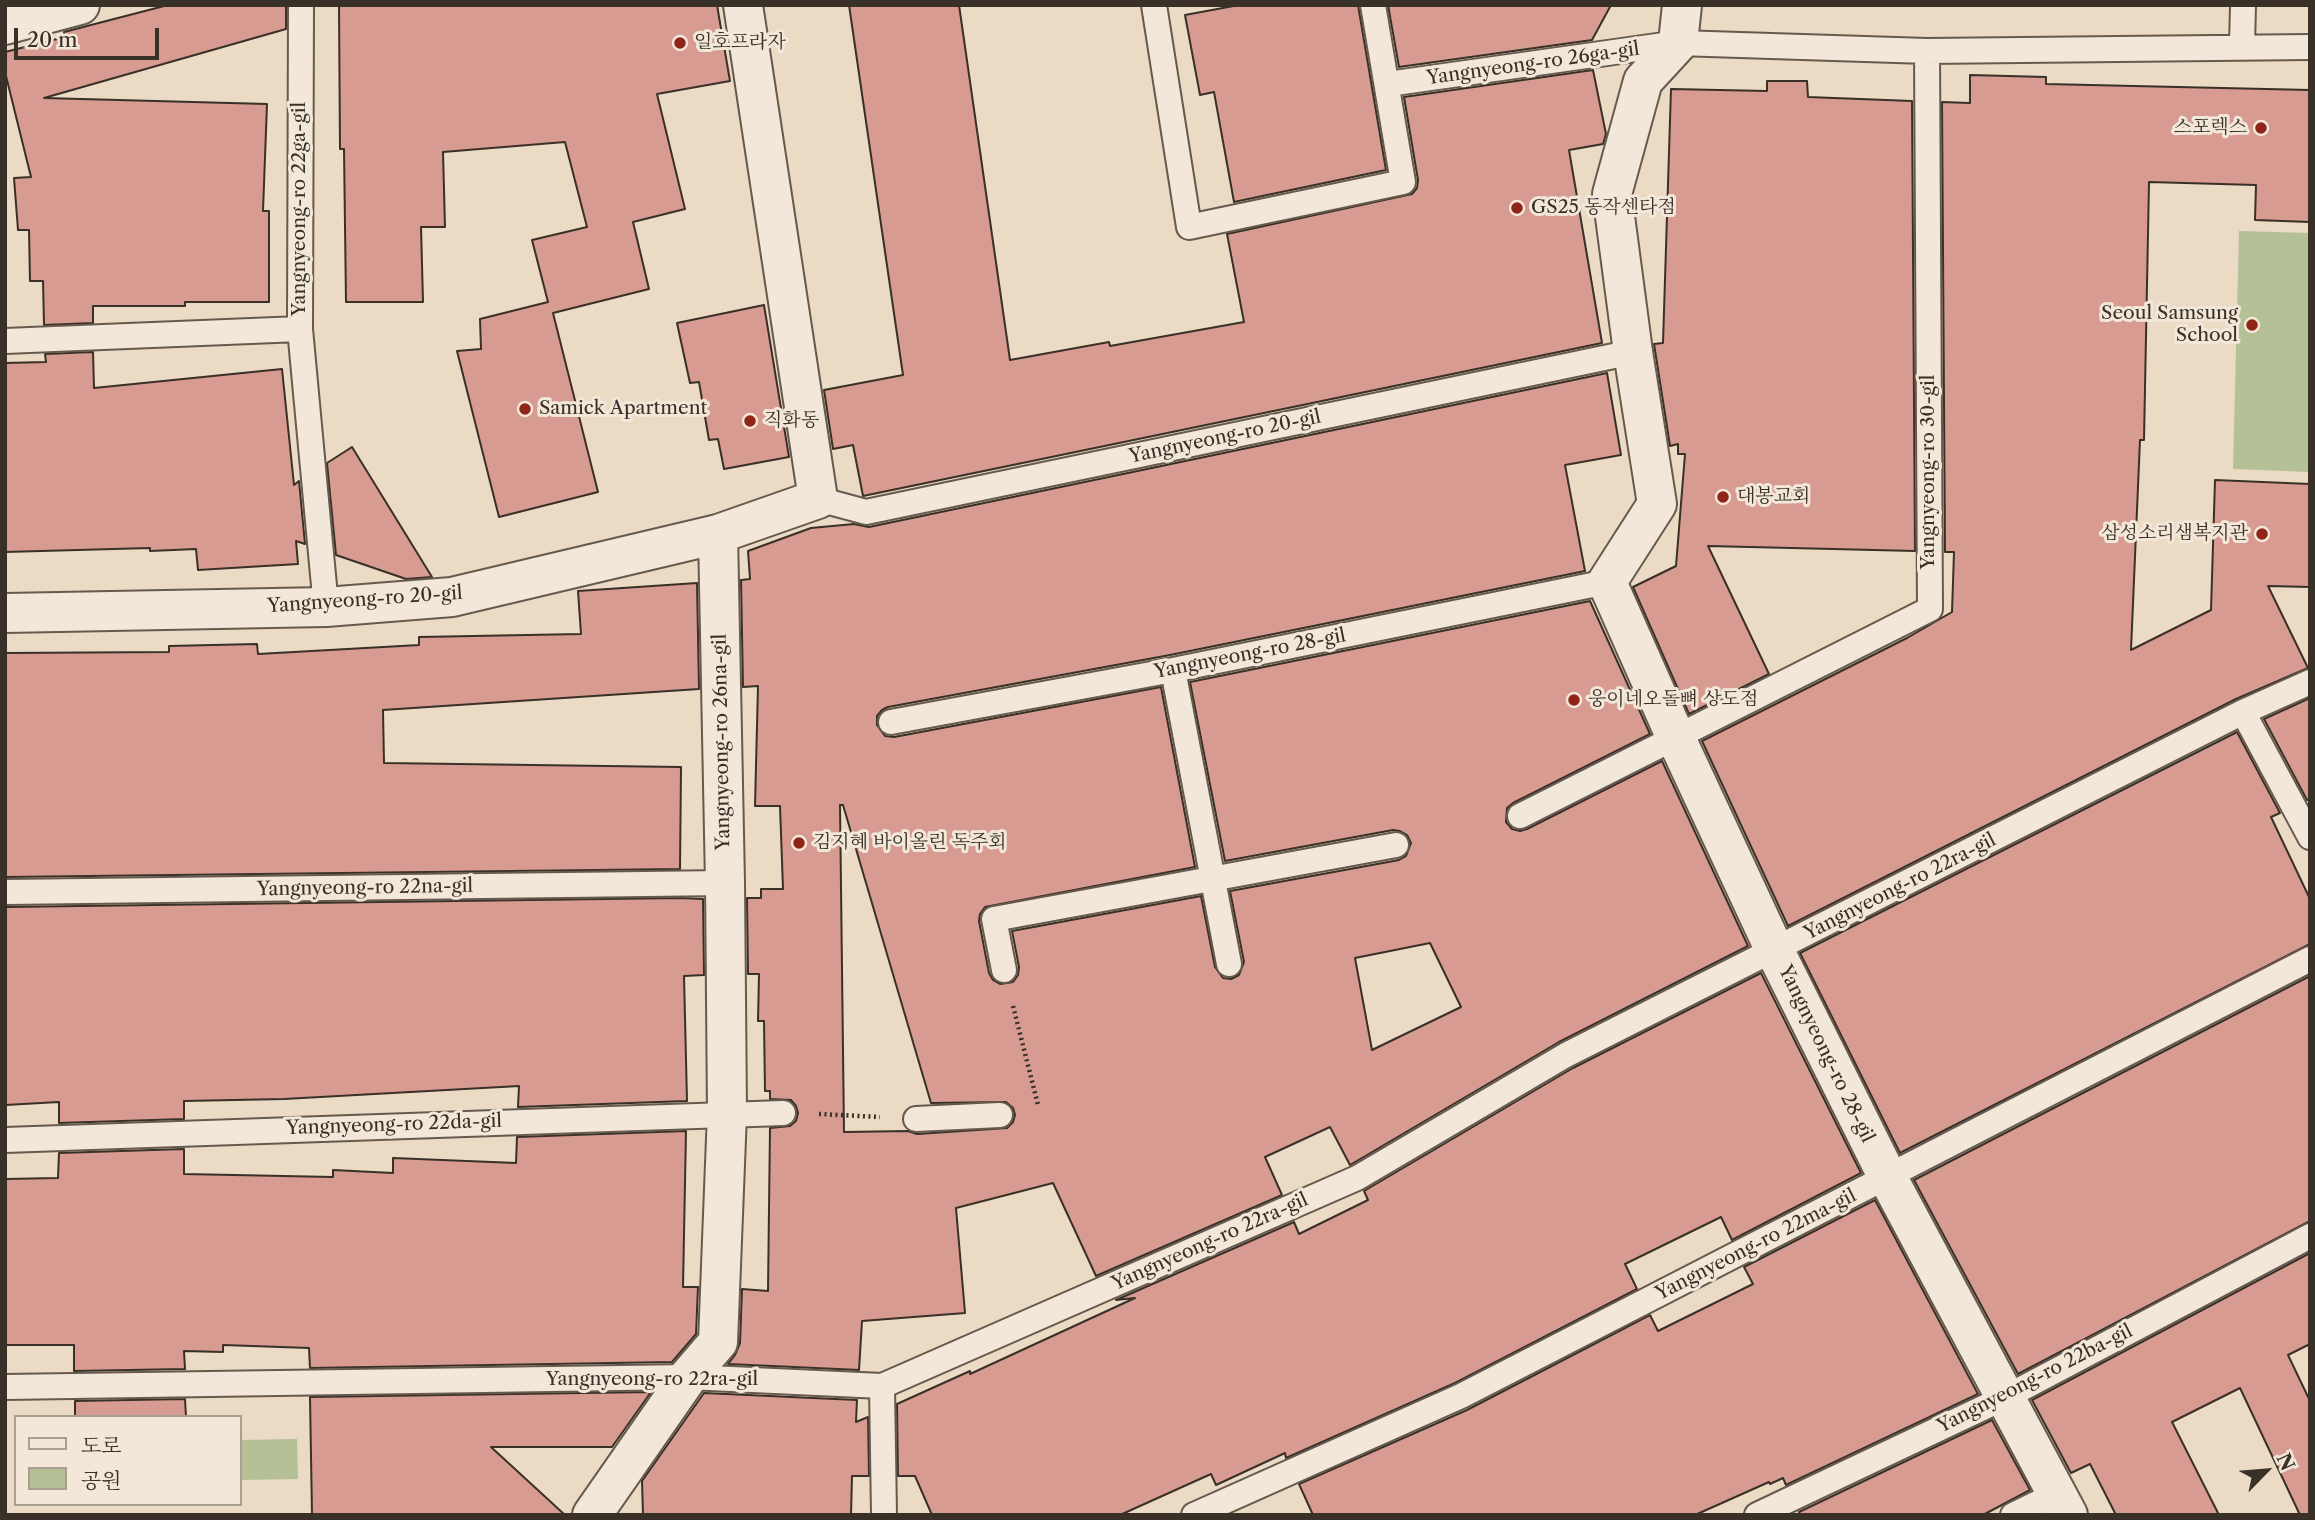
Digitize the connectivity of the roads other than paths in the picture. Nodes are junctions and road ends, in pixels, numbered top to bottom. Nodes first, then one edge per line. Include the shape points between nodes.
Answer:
1 (80, 5) edge
2 (301, 5) edge
3 (743, 5) edge
4 (1154, 5) edge
5 (1373, 5) edge
6 (1682, 5) edge
7 (2243, 5) edge
8 (5, 25) edge
9 (1678, 44) junction
10 (2242, 46) junction
11 (2310, 47) edge
12 (1927, 51) junction
13 (1388, 84) junction
14 (300, 329) junction
15 (5, 341) edge
16 (1633, 352) junction
17 (818, 499) junction
18 (718, 534) junction
19 (1607, 582) junction
20 (326, 607) junction
21 (5, 613) edge
22 (1173, 670) junction
23 (2310, 682) edge
24 (2243, 712) junction
25 (891, 722) dead end
26 (1676, 738) junction
27 (1520, 816) dead end
28 (2310, 837) edge
29 (1396, 845) dead end
30 (1213, 878) junction
31 (725, 883) junction
32 (5, 892) edge
33 (1775, 951) junction
34 (2310, 959) edge
35 (1230, 964) dead end
36 (1004, 970) road end
37 (783, 1112) road end
38 (727, 1113) junction
39 (1000, 1115) road end
40 (916, 1119) road end
41 (5, 1140) edge
42 (1888, 1178) junction
43 (2310, 1236) edge
44 (688, 1377) junction
45 (882, 1385) junction
46 (5, 1387) edge
47 (2006, 1397) junction
48 (2063, 1504) edge
49 (592, 1515) edge
50 (884, 1515) edge
51 (1194, 1515) edge
52 (1757, 1515) edge
53 (2013, 1515) edge

1 - 8 street
2 - 14 lane, Yangnyeong-ro 22ga-gil
3 - 17 street
4 - 13 lane via 1189,227 1403,182
5 - 13 lane
6 - 9 street
7 - 10 lane
9 - 12 lane
9 - 13 lane, Yangnyeong-ro 26ga-gil
9 - 16 street via 1643,81 1612,194
10 - 11 lane
10 - 12 lane
12 - 26 lane, Yangnyeong-ro 30-gil via 1930,609
14 - 15 lane, Yangnyeong-ro 22ga-gil
14 - 20 lane
16 - 17 lane, Yangnyeong-ro 20-gil via 866,512
16 - 19 street via 1657,504
17 - 18 street
18 - 20 street, Yangnyeong-ro 20-gil via 452,597
18 - 31 street, Yangnyeong-ro 26na-gil
19 - 22 lane, Yangnyeong-ro 28-gil
19 - 26 street, Yangnyeong-ro 28-gil
20 - 21 street, Yangnyeong-ro 20-gil
22 - 25 lane, Yangnyeong-ro 28-gil
22 - 30 lane
23 - 24 lane, Yangnyeong-ro 22ra-gil
24 - 28 lane
24 - 33 lane, Yangnyeong-ro 22ra-gil
26 - 27 lane
26 - 33 street, Yangnyeong-ro 28-gil
29 - 30 lane
30 - 35 lane
30 - 36 lane via 994,919
31 - 32 lane, Yangnyeong-ro 22na-gil
31 - 38 street, Yangnyeong-ro 26na-gil
33 - 42 street, Yangnyeong-ro 28-gil
33 - 45 lane, Yangnyeong-ro 22ra-gil via 1566,1055 1357,1178
34 - 42 lane, Yangnyeong-ro 22ma-gil
37 - 38 lane, Yangnyeong-ro 22da-gil
38 - 41 lane, Yangnyeong-ro 22da-gil
38 - 44 street, Yangnyeong-ro 26na-gil via 718,1342
39 - 40 lane
42 - 47 street, Yangnyeong-ro 28-gil
42 - 51 lane, Yangnyeong-ro 22ma-gil via 1461,1396
43 - 47 lane, Yangnyeong-ro 22ba-gil
44 - 45 lane, Yangnyeong-ro 22ra-gil
44 - 46 lane, Yangnyeong-ro 22ra-gil
44 - 49 street, Yangnyeong-ro 26na-gil
45 - 50 lane
47 - 48 street, Yangnyeong-ro 28-gil
47 - 52 lane, Yangnyeong-ro 22ba-gil
48 - 53 lane

